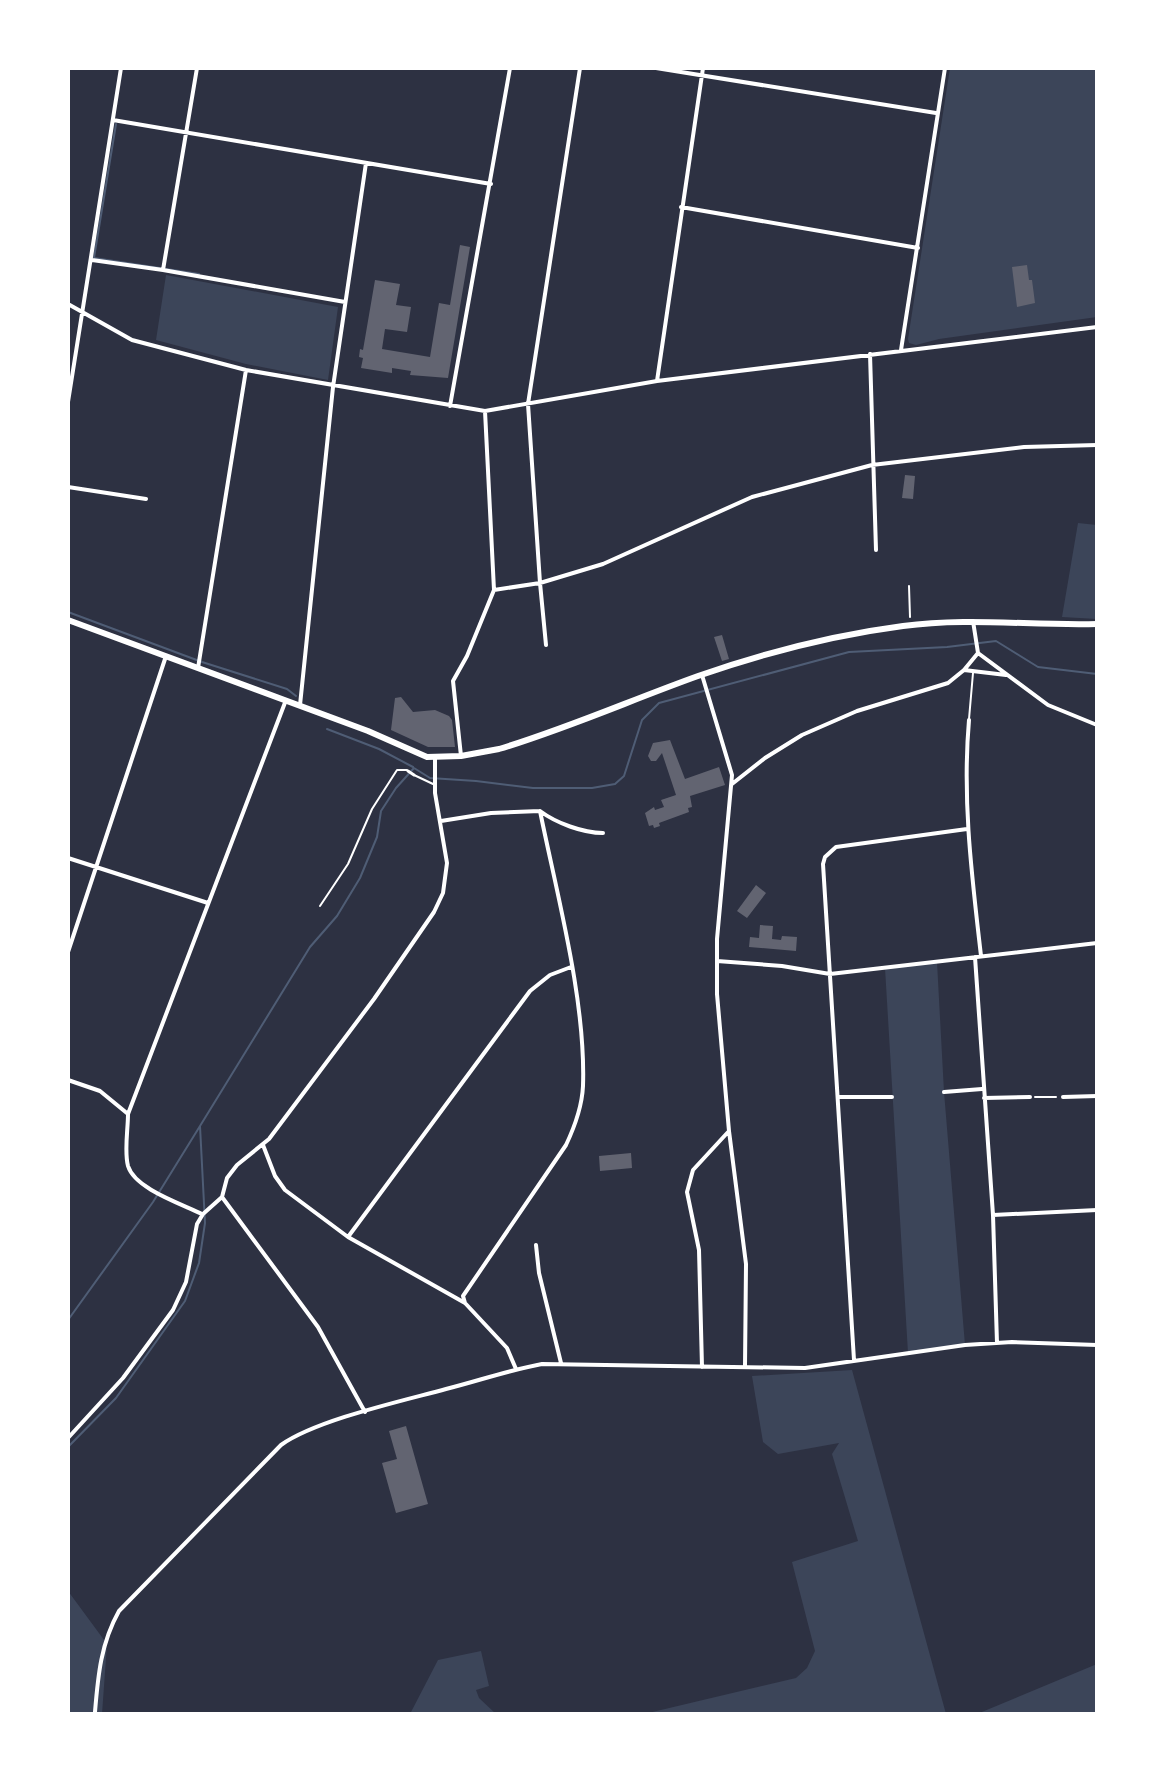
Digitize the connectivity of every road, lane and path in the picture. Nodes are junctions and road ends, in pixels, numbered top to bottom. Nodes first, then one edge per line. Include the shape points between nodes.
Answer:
1 (121, 68) edge
2 (197, 68) edge
3 (510, 68) edge
4 (580, 68) edge
5 (656, 68) edge
6 (703, 68) edge
7 (945, 68) edge
8 (702, 76) junction
9 (936, 113) junction
10 (113, 120) junction
11 (188, 133) junction
12 (366, 163) junction
13 (491, 184) junction
14 (681, 207) junction
15 (918, 248) junction
16 (92, 260) junction
17 (163, 270) junction
18 (345, 302) junction
19 (68, 304) edge
20 (83, 311) junction
21 (1097, 327) edge
22 (901, 350) junction
23 (870, 354) junction
24 (246, 370) junction
25 (657, 381) junction
26 (333, 387) junction
27 (68, 402) edge
28 (528, 404) junction
29 (450, 406) junction
30 (485, 411) junction
31 (1097, 445) edge
32 (872, 465) junction
33 (68, 487) edge
34 (146, 499) dead end
35 (876, 550) dead end
36 (540, 583) junction
37 (909, 586) dead end
38 (494, 590) junction
39 (68, 620) edge
40 (911, 620) dead end
41 (973, 621) junction
42 (1097, 624) edge
43 (546, 645) dead end
44 (977, 651) junction
45 (166, 656) junction
46 (199, 663) junction
47 (964, 670) junction
48 (973, 671) junction
49 (1008, 675) junction
50 (703, 678) junction
51 (286, 700) junction
52 (300, 705) junction
53 (969, 720) joint
54 (1097, 725) edge
55 (461, 756) junction
56 (435, 758) junction
57 (408, 771) joint
58 (414, 775) joint
59 (434, 784) junction
60 (732, 784) junction
61 (540, 811) junction
62 (441, 821) junction
63 (967, 829) junction
64 (603, 833) dead end
65 (68, 858) edge
66 (97, 868) junction
67 (208, 903) junction
68 (320, 906) dead end
69 (1097, 943) edge
70 (68, 952) edge
71 (978, 956) junction
72 (717, 961) junction
73 (571, 967) junction
74 (830, 974) junction
75 (68, 1080) edge
76 (982, 1089) junction
77 (944, 1092) dead end
78 (1097, 1096) edge
79 (838, 1097) junction
80 (892, 1097) dead end
81 (1030, 1097) joint
82 (1063, 1097) joint
83 (983, 1098) junction
84 (128, 1114) junction
85 (729, 1131) junction
86 (263, 1145) junction
87 (222, 1197) junction
88 (1097, 1210) edge
89 (203, 1214) junction
90 (993, 1215) junction
91 (348, 1237) junction
92 (536, 1245) dead end
93 (465, 1303) junction
94 (997, 1343) junction
95 (1097, 1345) edge
96 (854, 1360) junction
97 (561, 1363) junction
98 (702, 1367) junction
99 (745, 1367) junction
100 (516, 1369) junction
101 (365, 1412) junction
102 (68, 1438) edge
103 (95, 1712) dead end

1 - 10 street
2 - 11 street
3 - 13 street
4 - 28 street
5 - 8 street
6 - 8 street
7 - 9 street
8 - 9 street
8 - 14 street
9 - 15 street
10 - 11 street
10 - 16 street
11 - 12 street
11 - 17 street
12 - 13 street
12 - 18 street
13 - 29 street
14 - 15 street
14 - 25 street
15 - 22 street
16 - 17 street
16 - 20 street
17 - 18 street
18 - 26 street
19 - 20 street
20 - 24 street via 132,340
20 - 27 street
21 - 22 street
22 - 23 street
23 - 25 street
23 - 32 street
24 - 26 street
24 - 46 street
25 - 28 street
26 - 29 street
26 - 52 street
28 - 30 street
28 - 36 street
29 - 30 street
30 - 38 street
31 - 32 street via 1024,447
32 - 35 street
32 - 36 street via 752,497 603,564
33 - 34 street
36 - 38 street
36 - 43 street
37 - 40 path
38 - 55 street via 453,681
39 - 45 main road
41 - 42 main road
41 - 44 street
41 - 50 main road via 880,629 778,651
44 - 47 street
44 - 49 street
45 - 46 main road
45 - 66 street
46 - 51 main road
47 - 48 street
47 - 60 street via 937,688 857,711 802,735
48 - 49 street
48 - 53 lane
49 - 54 street via 1048,705
50 - 55 main road via 533,739
50 - 60 street
51 - 52 main road
51 - 67 street
52 - 56 main road
53 - 63 street
55 - 56 main road
56 - 59 street
57 - 58 street
57 - 68 lane via 397,770 383,787 348,864
58 - 59 lane
59 - 62 street
60 - 72 street
61 - 62 street
61 - 64 street via 585,832
61 - 73 street
62 - 86 street via 447,879 434,912
63 - 71 street
63 - 74 street via 830,850 823,864
65 - 66 street
66 - 67 street
66 - 70 street
67 - 84 street
69 - 71 street
71 - 74 street
71 - 76 street
72 - 74 street
72 - 85 street
73 - 91 street via 530,991
73 - 93 street via 582,1053 577,1122 463,1296
74 - 79 street
75 - 84 street via 100,1091
76 - 77 street
76 - 83 street
78 - 82 street
79 - 80 street
79 - 96 street
81 - 82 path
81 - 83 street
83 - 90 street
84 - 89 street via 128,1164 136,1180
85 - 98 street via 693,1170 687,1192 699,1250
85 - 99 street via 748,1282
86 - 87 street via 237,1165 222,1187
86 - 91 street via 279,1184
87 - 89 street
87 - 101 street via 318,1327
88 - 90 street
89 - 102 street via 186,1282 173,1310 123,1378
90 - 94 street
91 - 93 street
92 - 97 street
93 - 100 street via 507,1348
94 - 95 street
94 - 96 street
96 - 99 street via 805,1368
97 - 98 street
97 - 100 street
98 - 99 street
100 - 101 street
101 - 103 street via 281,1445 133,1595 105,1639

